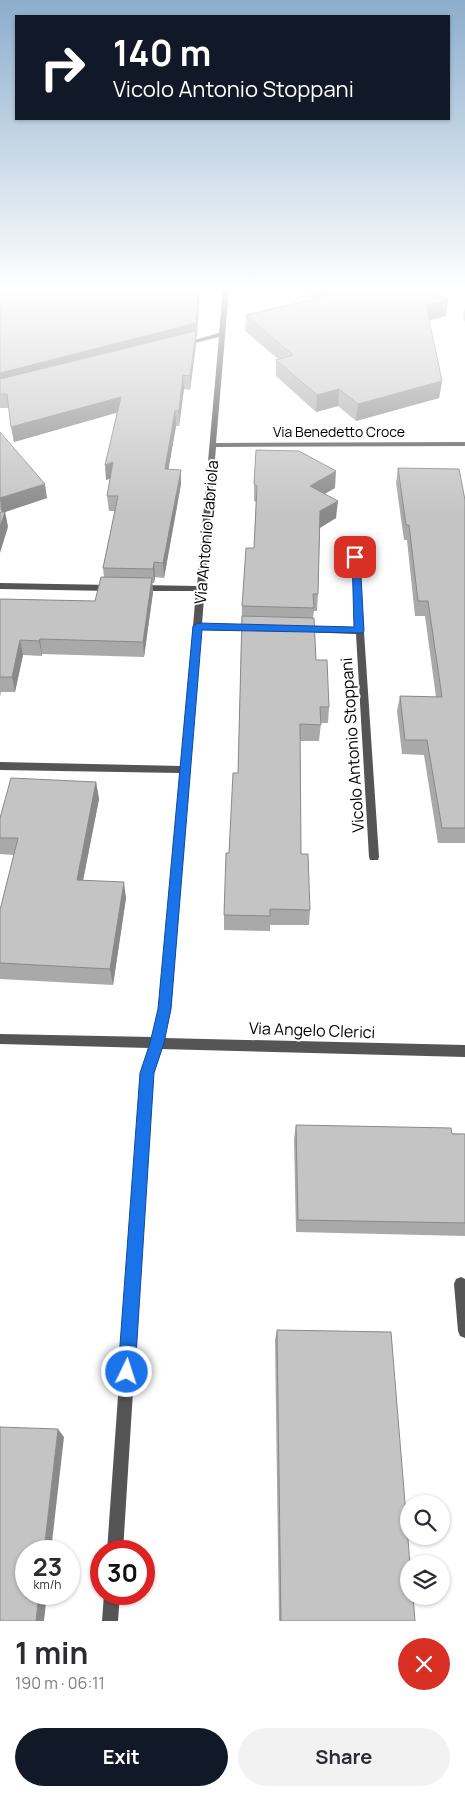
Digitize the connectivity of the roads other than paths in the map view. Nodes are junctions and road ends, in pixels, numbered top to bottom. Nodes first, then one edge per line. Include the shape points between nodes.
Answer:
1 (221, 365) edge
2 (465, 444) edge
3 (214, 445) junction
4 (355, 557) dead end
5 (0, 586) edge
6 (124, 588) edge
7 (134, 588) edge
8 (200, 589) junction
9 (198, 626) junction
10 (264, 628) edge
11 (293, 629) edge
12 (359, 631) junction
13 (0, 766) edge
14 (185, 770) junction
15 (374, 857) dead end
16 (0, 1039) edge
17 (157, 1043) junction
18 (465, 1051) edge
19 (461, 1284) dead end
20 (465, 1331) edge
21 (116, 1540) edge
22 (111, 1605) edge
23 (110, 1621) edge

1 - 3 street, Via Antonio Labriola
2 - 3 street, Via Benedetto Croce
3 - 8 street, Via Antonio Labriola
4 - 12 street, Vicolo Antonio Stoppani
5 - 6 street
7 - 8 street
8 - 9 street, Via Antonio Labriola
9 - 10 street
9 - 14 street, Via Antonio Labriola
11 - 12 street
12 - 15 street, Vicolo Antonio Stoppani
13 - 14 street
14 - 17 street, Via Antonio Labriola via 165,1009
16 - 17 street, Via Angelo Clerici
17 - 18 street, Via Angelo Clerici
17 - 21 street, Via Antonio Labriola via 147,1073
19 - 20 street
22 - 23 street

